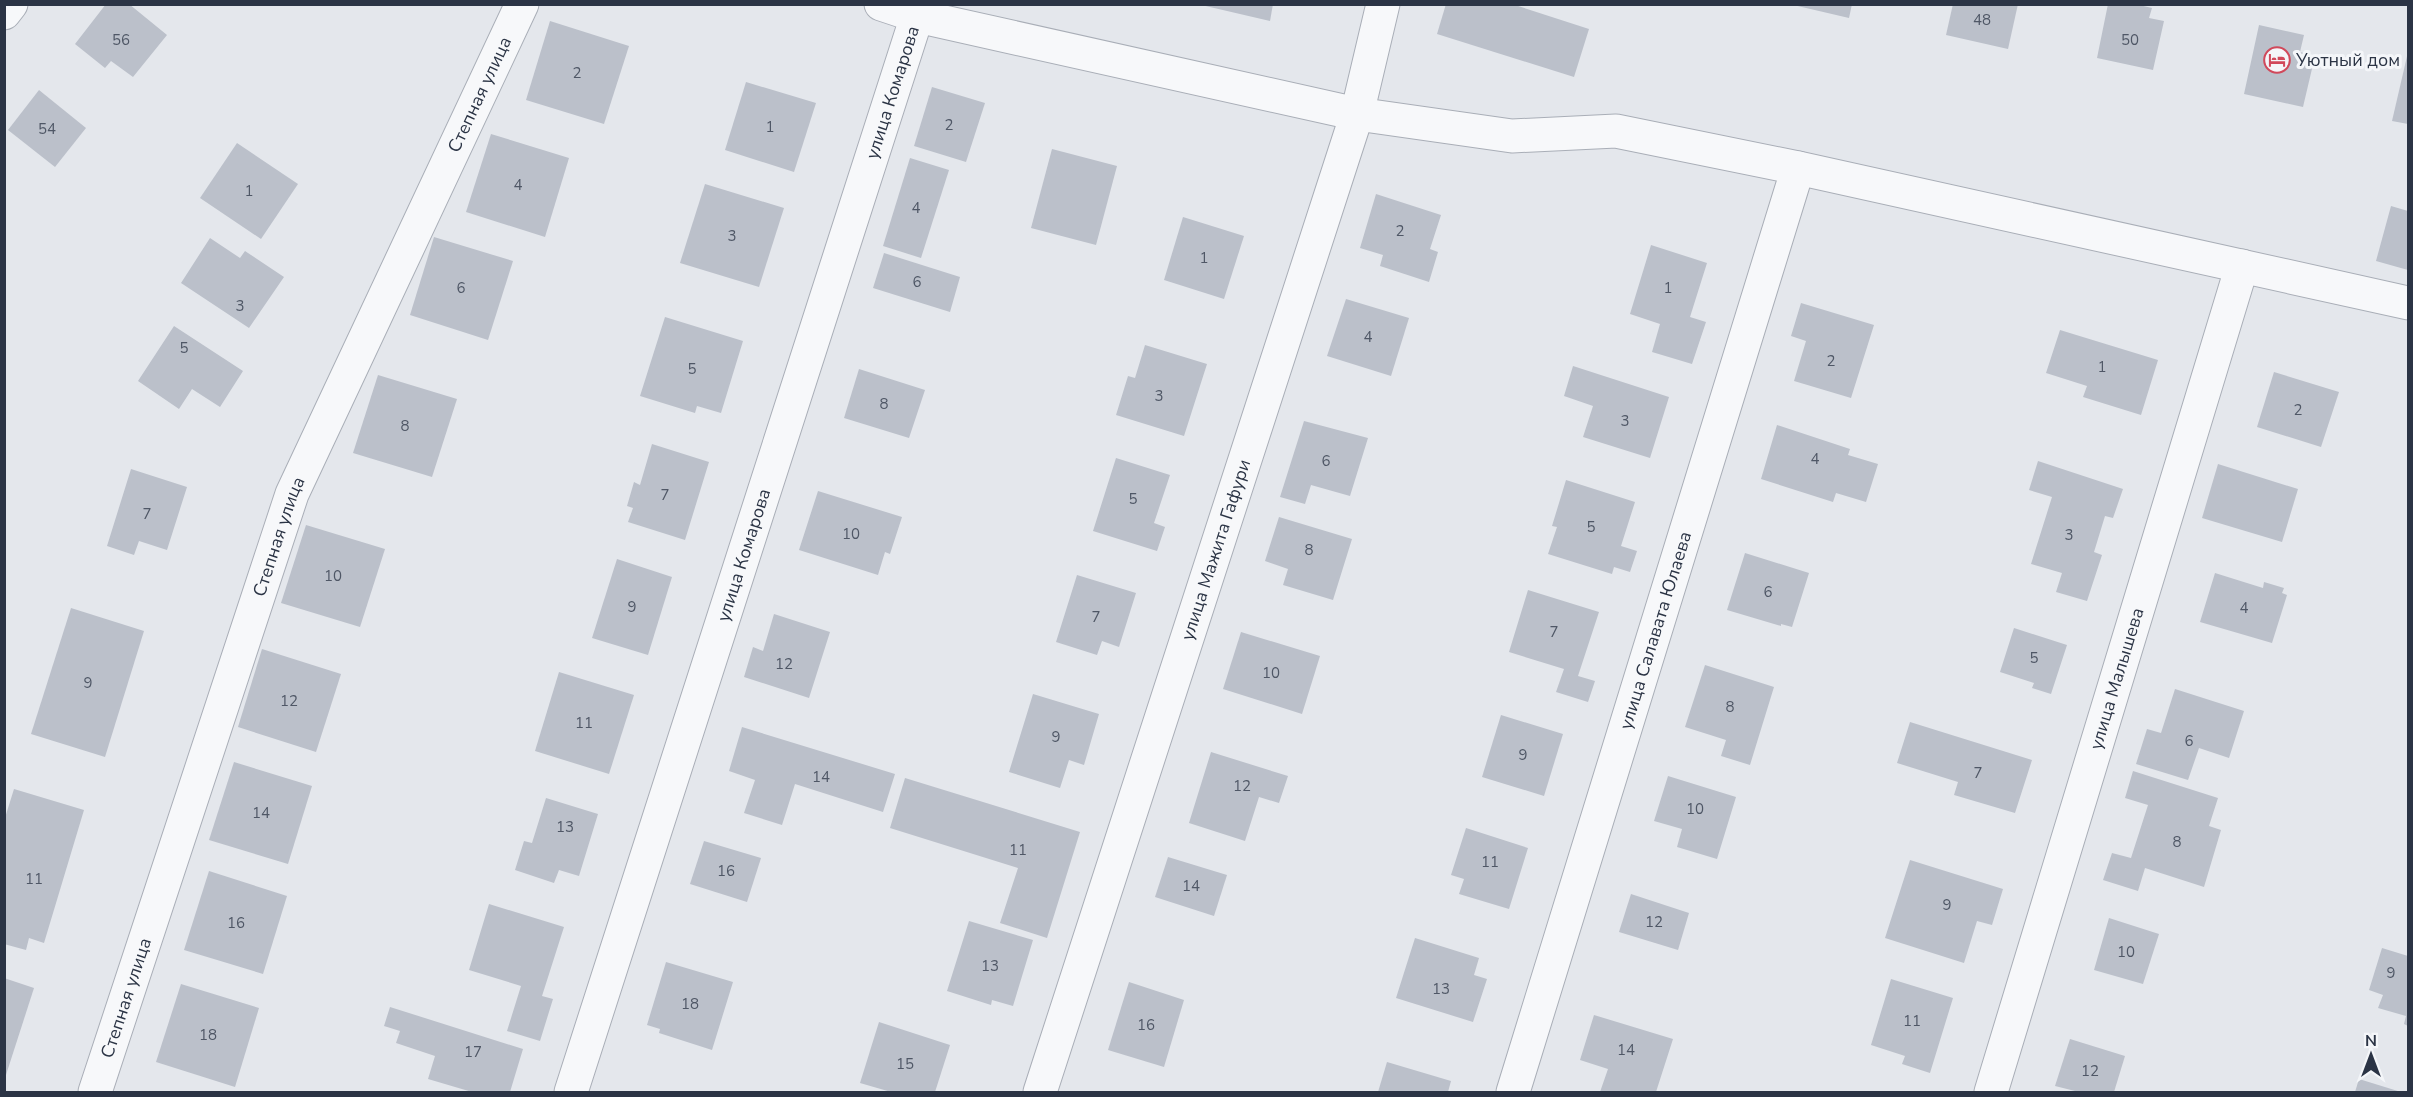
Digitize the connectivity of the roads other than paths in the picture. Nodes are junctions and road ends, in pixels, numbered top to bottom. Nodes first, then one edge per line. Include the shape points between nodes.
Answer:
1 (11, 4) edge
2 (522, 4) edge
3 (881, 4) edge
4 (1383, 4) edge
5 (4, 13) edge
6 (917, 16) junction
7 (1357, 114) junction
8 (1798, 168) junction
9 (2242, 266) junction
10 (2409, 303) edge
11 (94, 1092) edge
12 (571, 1092) edge
13 (1040, 1092) edge
14 (1513, 1092) edge
15 (1991, 1092) edge

1 - 5 street
2 - 11 street, Степная улица via 292,494
3 - 6 street
4 - 7 street, улица Мажита Гафури
6 - 7 street
6 - 12 street, улица Комарова
7 - 8 street via 1512,136 1616,131
7 - 13 street, улица Мажита Гафури
8 - 9 street
8 - 14 street, улица Салавата Юлаева
9 - 10 street
9 - 15 street, улица Малышева

